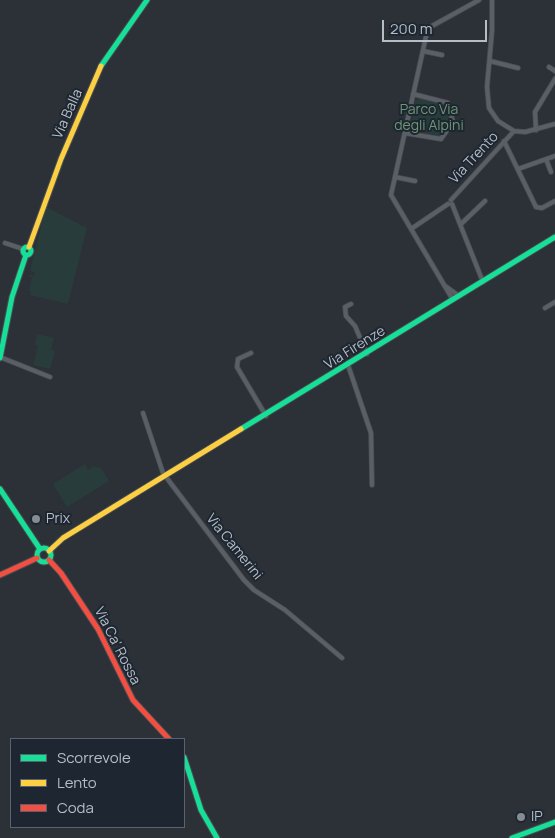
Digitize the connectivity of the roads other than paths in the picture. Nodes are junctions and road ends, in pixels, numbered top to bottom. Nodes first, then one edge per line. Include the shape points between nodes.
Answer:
1 (147, 0) edge
2 (479, 0) edge
3 (492, 0) edge
4 (423, 50) junction
5 (442, 55) dead end
6 (490, 62) junction
7 (549, 67) dead end
8 (518, 68) dead end
9 (555, 71) edge
10 (555, 79) edge
11 (413, 94) junction
12 (555, 124) edge
13 (536, 130) junction
14 (514, 131) junction
15 (405, 133) junction
16 (504, 141) junction
17 (555, 156) edge
18 (546, 159) junction
19 (518, 169) junction
20 (551, 172) dead end
21 (395, 177) junction
22 (414, 181) dead end
23 (485, 201) dead end
24 (555, 201) edge
25 (450, 203) junction
26 (461, 224) junction
27 (411, 230) junction
28 (555, 238) edge
29 (5, 243) dead end
30 (26, 250) junction
31 (483, 282) junction
32 (445, 286) junction
33 (460, 296) junction
34 (453, 300) junction
35 (555, 302) edge
36 (351, 304) dead end
37 (545, 308) dead end
38 (251, 353) dead end
39 (367, 354) junction
40 (0, 357) edge
41 (348, 365) junction
42 (50, 377) dead end
43 (143, 413) dead end
44 (266, 416) junction
45 (166, 477) junction
46 (372, 485) dead end
47 (0, 489) edge
48 (40, 549) junction
49 (49, 551) junction
50 (37, 558) junction
51 (49, 560) junction
52 (0, 576) edge
53 (342, 658) dead end
54 (168, 738) edge
55 (185, 761) edge
56 (555, 822) edge
57 (555, 827) edge
58 (217, 838) edge
59 (512, 838) edge
60 (525, 838) edge

1 - 30 main road, Via Balla via 102,65
2 - 4 street via 428,29
3 - 6 street
4 - 5 street
4 - 11 street
6 - 8 street
6 - 14 street via 489,108 498,121
7 - 9 street
10 - 13 street via 534,112
11 - 15 street
11 - 15 street via 448,104 453,122 440,139
12 - 13 street
13 - 14 street
14 - 16 street, Via Trento
15 - 21 street
16 - 19 street
16 - 25 street, Via Trento
17 - 18 street
18 - 19 street
18 - 20 street
19 - 24 street via 536,208
21 - 22 street
21 - 27 street via 392,200
23 - 26 street
25 - 26 street, Via Trento
25 - 27 street, Via Trento
26 - 31 street, Via Trento
27 - 32 street
28 - 31 main road, Via Firenze
29 - 30 street
30 - 40 main road, Via Balla via 12,296
31 - 33 main road, Via Firenze
32 - 33 street
32 - 34 street
33 - 34 main road, Via Firenze
34 - 39 main road, Via Firenze
35 - 37 street
36 - 39 street via 345,307 346,316 355,326
38 - 44 street via 238,359 236,367
39 - 41 main road, Via Firenze
40 - 42 street, Via Balla
41 - 44 main road, Via Firenze
41 - 46 street via 371,433
43 - 45 street
44 - 45 main road, Via Firenze
45 - 49 main road, Via Firenze via 63,538
45 - 53 street, Via Camerini via 249,586 285,610
47 - 48 main road
48 - 49 main road
48 - 50 main road
49 - 51 main road
50 - 51 main road via 42,562
50 - 52 main road
51 - 54 main road, Via Ca' Rossa via 98,629 133,700
55 - 58 main road via 201,810
56 - 59 main road
57 - 60 main road

